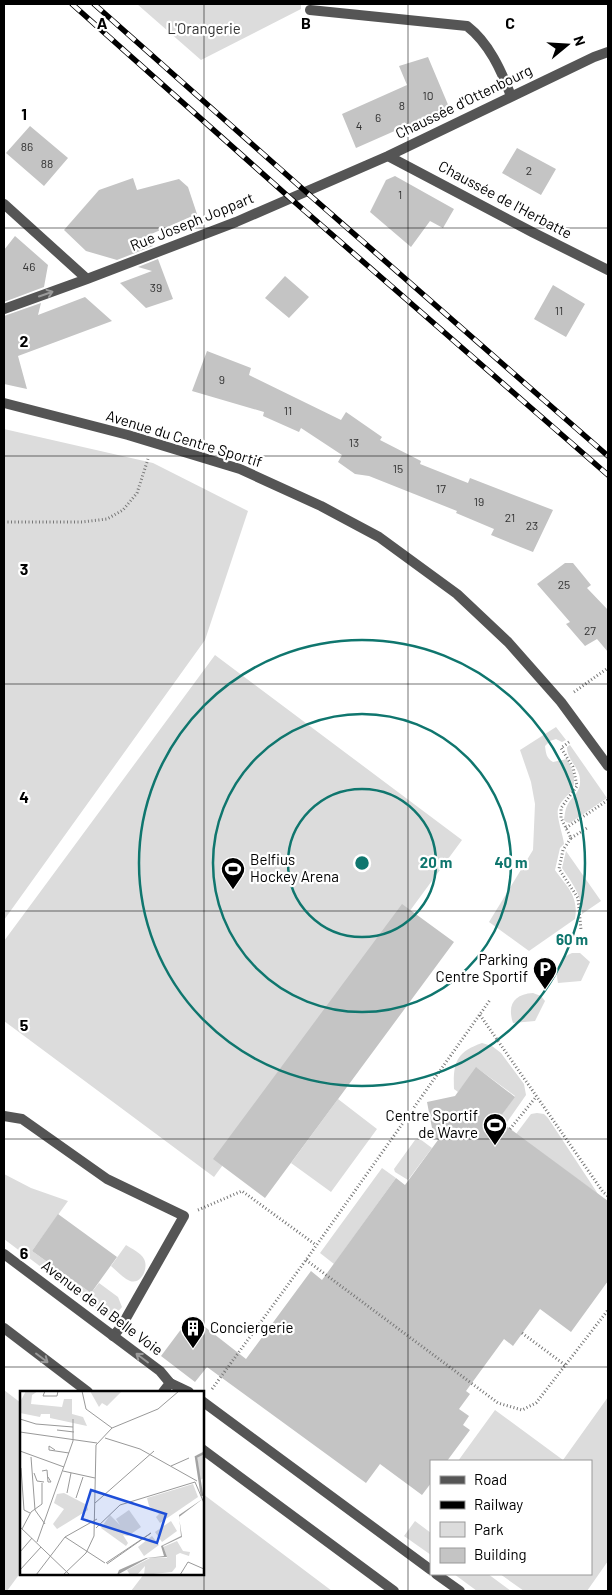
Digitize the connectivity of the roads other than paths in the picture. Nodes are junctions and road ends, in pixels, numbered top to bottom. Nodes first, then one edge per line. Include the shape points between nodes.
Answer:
1 (310, 10) dead end
2 (608, 52) edge
3 (511, 96) junction
4 (388, 156) junction
5 (4, 204) edge
6 (608, 270) edge
7 (87, 279) junction
8 (4, 309) edge
9 (4, 403) edge
10 (608, 766) edge
11 (4, 1116) edge
12 (4, 1254) edge
13 (4, 1328) edge
14 (113, 1336) junction
15 (170, 1383) junction
16 (87, 1391) edge
17 (164, 1391) edge
18 (187, 1391) edge
19 (204, 1402) edge
20 (204, 1450) edge
21 (430, 1569) edge
22 (437, 1575) edge
23 (394, 1591) edge
24 (460, 1591) edge

1 - 3 street via 467,26 476,33 501,70
2 - 3 street, Chaussée d'Ottenbourg
3 - 4 street, Chaussée d'Ottenbourg
4 - 6 street, Chaussée de l'Herbatte
4 - 7 street, Rue Joseph Joppart via 236,222
5 - 7 street
8 -> 7 street, Rue Joseph Joppart
9 - 10 street, Avenue du Centre Sportif via 128,435 240,469 321,506 380,538 457,594 508,642 561,702
11 - 14 street via 22,1119 107,1179 184,1216
12 - 14 street, Avenue de la Belle Voie
13 -> 16 street
15 -> 14 street, Avenue de la Belle Voie via 160,1371
15 - 17 street
15 - 18 street, Avenue de la Belle Voie
19 - 21 street
20 - 23 street
22 - 24 street

